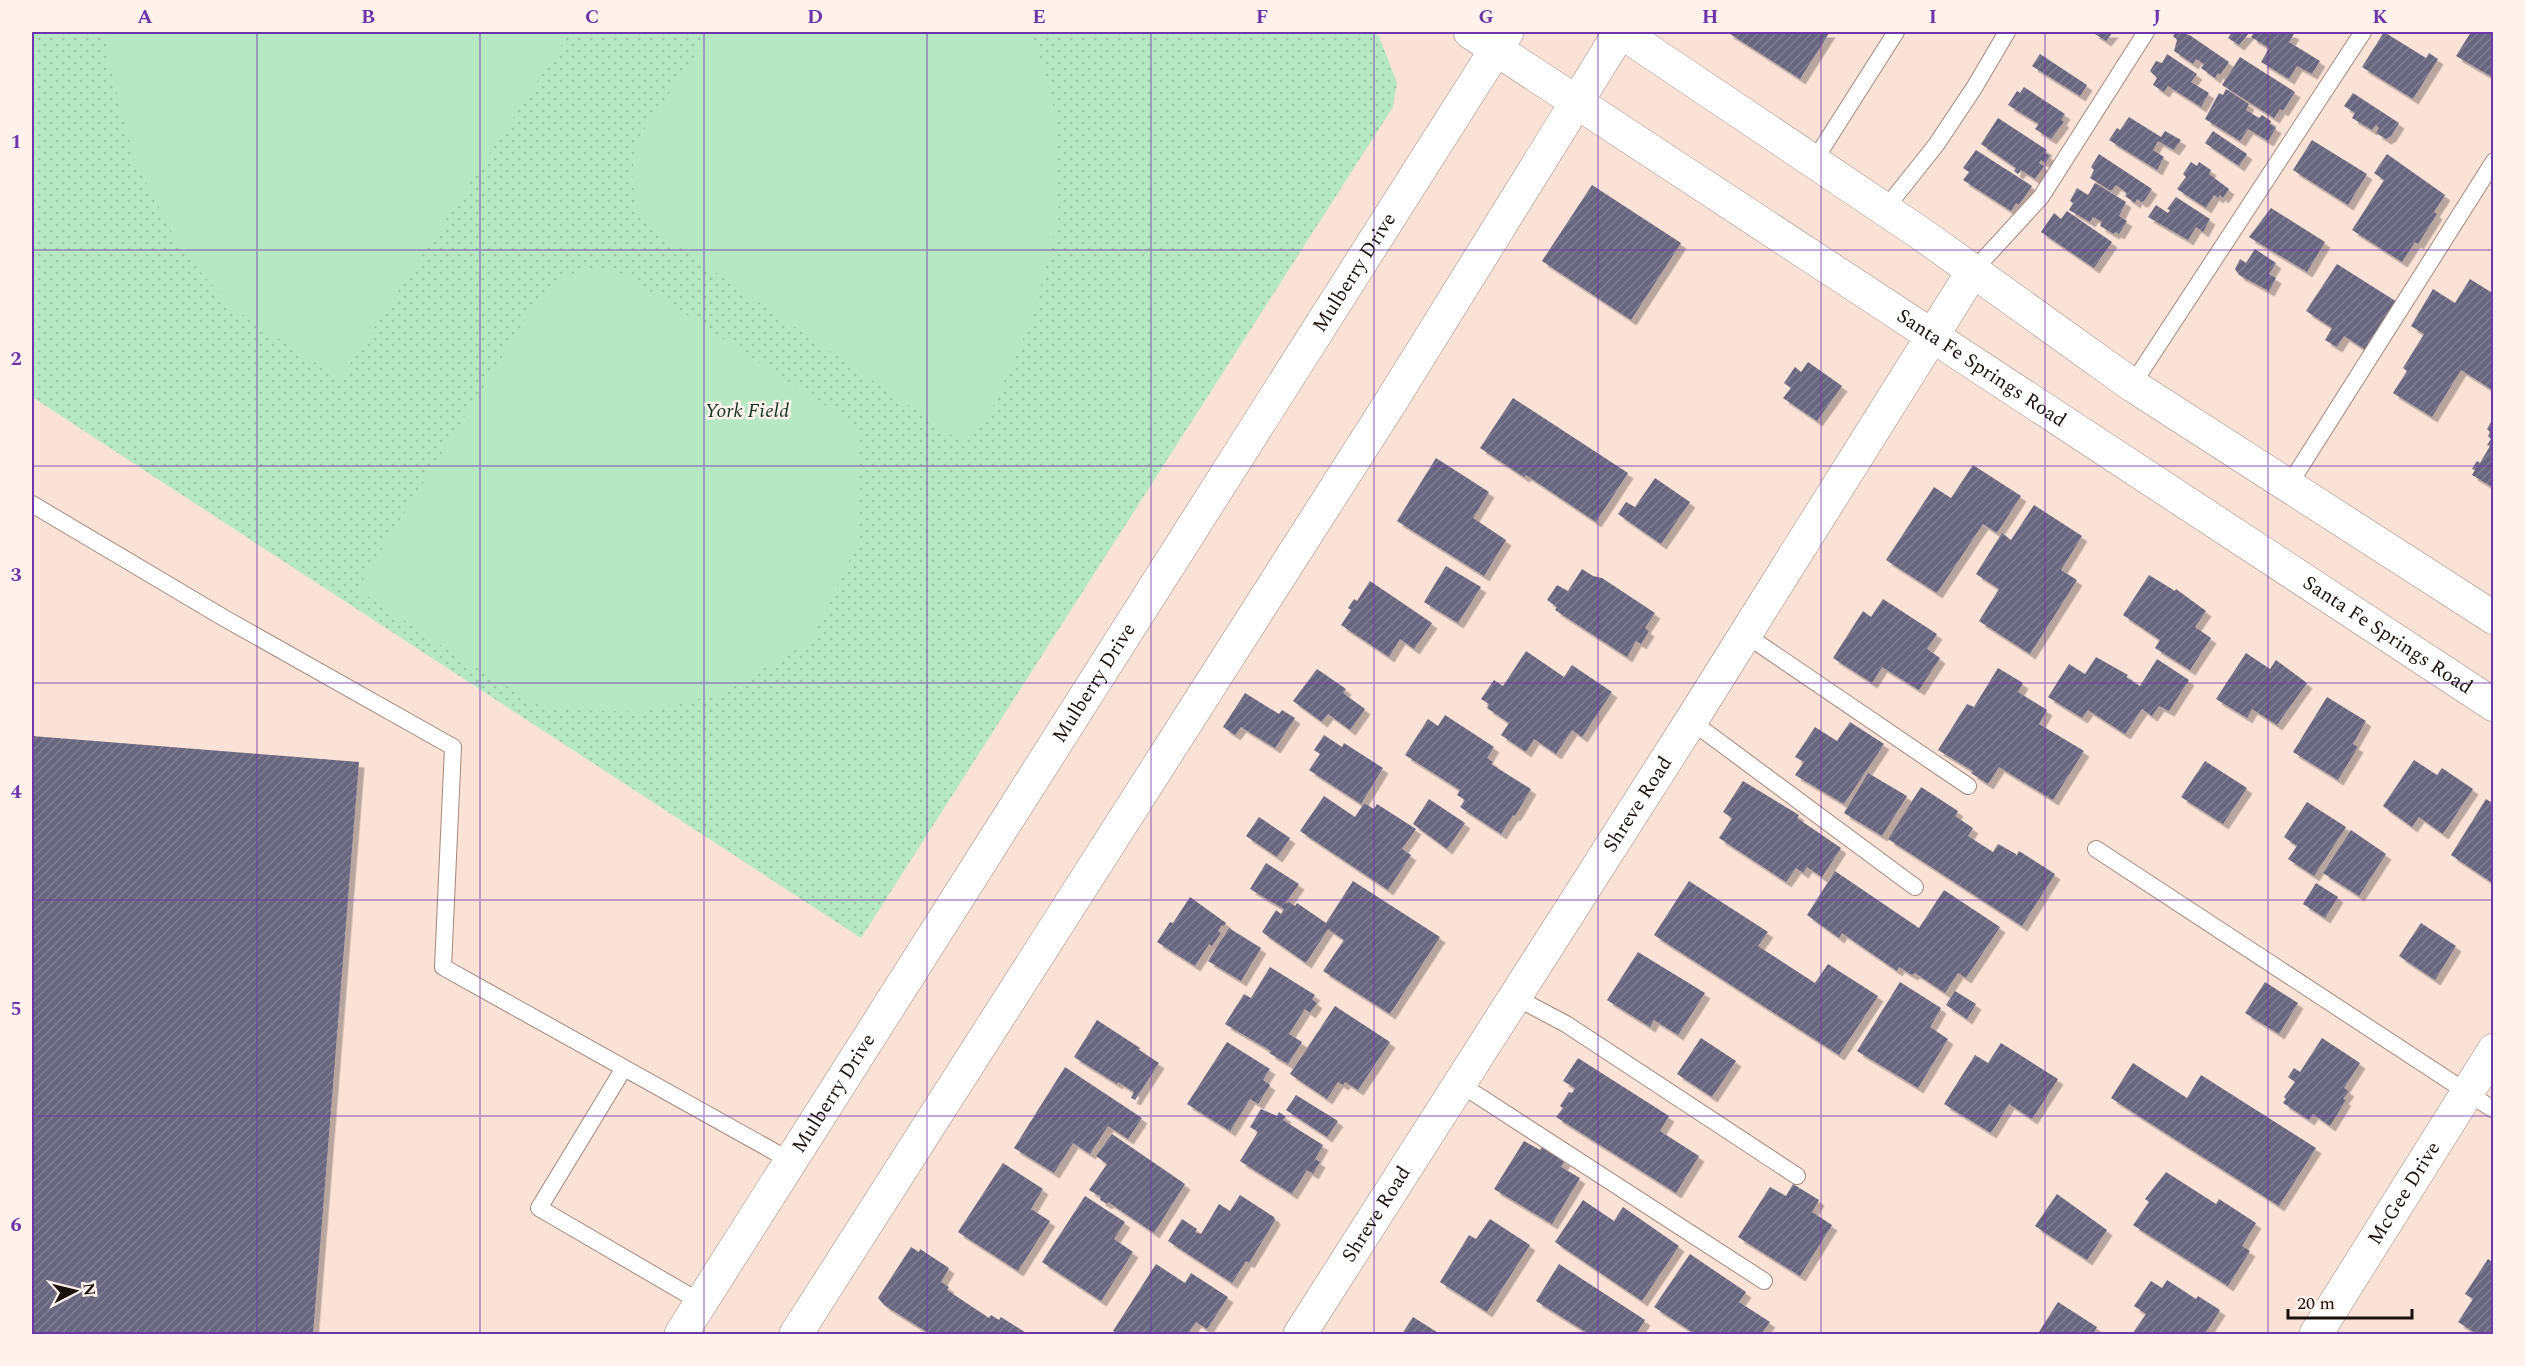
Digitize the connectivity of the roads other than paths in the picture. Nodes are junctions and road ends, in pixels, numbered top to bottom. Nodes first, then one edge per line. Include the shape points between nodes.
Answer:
1 (1620, 32) edge
2 (1896, 32) edge
3 (2007, 32) edge
4 (2146, 32) edge
5 (2363, 32) edge
6 (1491, 37) edge
7 (1578, 102) junction
8 (1814, 161) junction
9 (2493, 161) edge
10 (1885, 209) junction
11 (1973, 271) junction
12 (1934, 335) junction
13 (2132, 385) junction
14 (2289, 485) junction
15 (32, 504) edge
16 (2493, 618) edge
17 (1746, 634) junction
18 (2493, 705) edge
19 (1692, 721) junction
20 (1968, 786) dead end
21 (2096, 849) dead end
22 (1915, 887) dead end
23 (1515, 997) junction
24 (2493, 1050) edge
25 (624, 1068) junction
26 (1460, 1084) junction
27 (2480, 1101) edge
28 (791, 1161) junction
29 (1797, 1176) dead end
30 (1764, 1281) dead end
31 (702, 1303) junction
32 (681, 1335) edge
33 (796, 1335) edge
34 (1300, 1335) edge
35 (2316, 1335) edge

1 - 7 main road
1 - 8 main road
2 - 8 lane
3 - 10 lane via 1936,145
4 - 11 lane via 2041,197
5 - 13 lane
6 - 7 main road, Santa Fe Springs Road
6 - 28 main road, Mulberry Drive
7 - 12 main road, Santa Fe Springs Road
7 - 33 main road
8 - 10 main road
9 - 14 lane
10 - 11 main road
11 - 12 main road, Shreve Road
11 - 13 main road
12 - 17 main road, Shreve Road
12 - 18 main road, Santa Fe Springs Road
13 - 14 main road
14 - 16 main road
15 - 25 lane via 453,747 442,967
17 - 19 main road, Shreve Road
17 - 20 lane
19 - 22 lane
19 - 23 main road, Shreve Road
21 - 27 lane
23 - 26 main road, Shreve Road
23 - 29 lane via 1566,1024
24 - 27 main road, McGee Drive
25 - 28 lane
25 - 31 lane via 539,1208
26 - 30 lane
26 - 34 main road, Shreve Road
27 - 35 main road, McGee Drive
28 - 31 main road, Mulberry Drive
31 - 32 main road, Mulberry Drive

